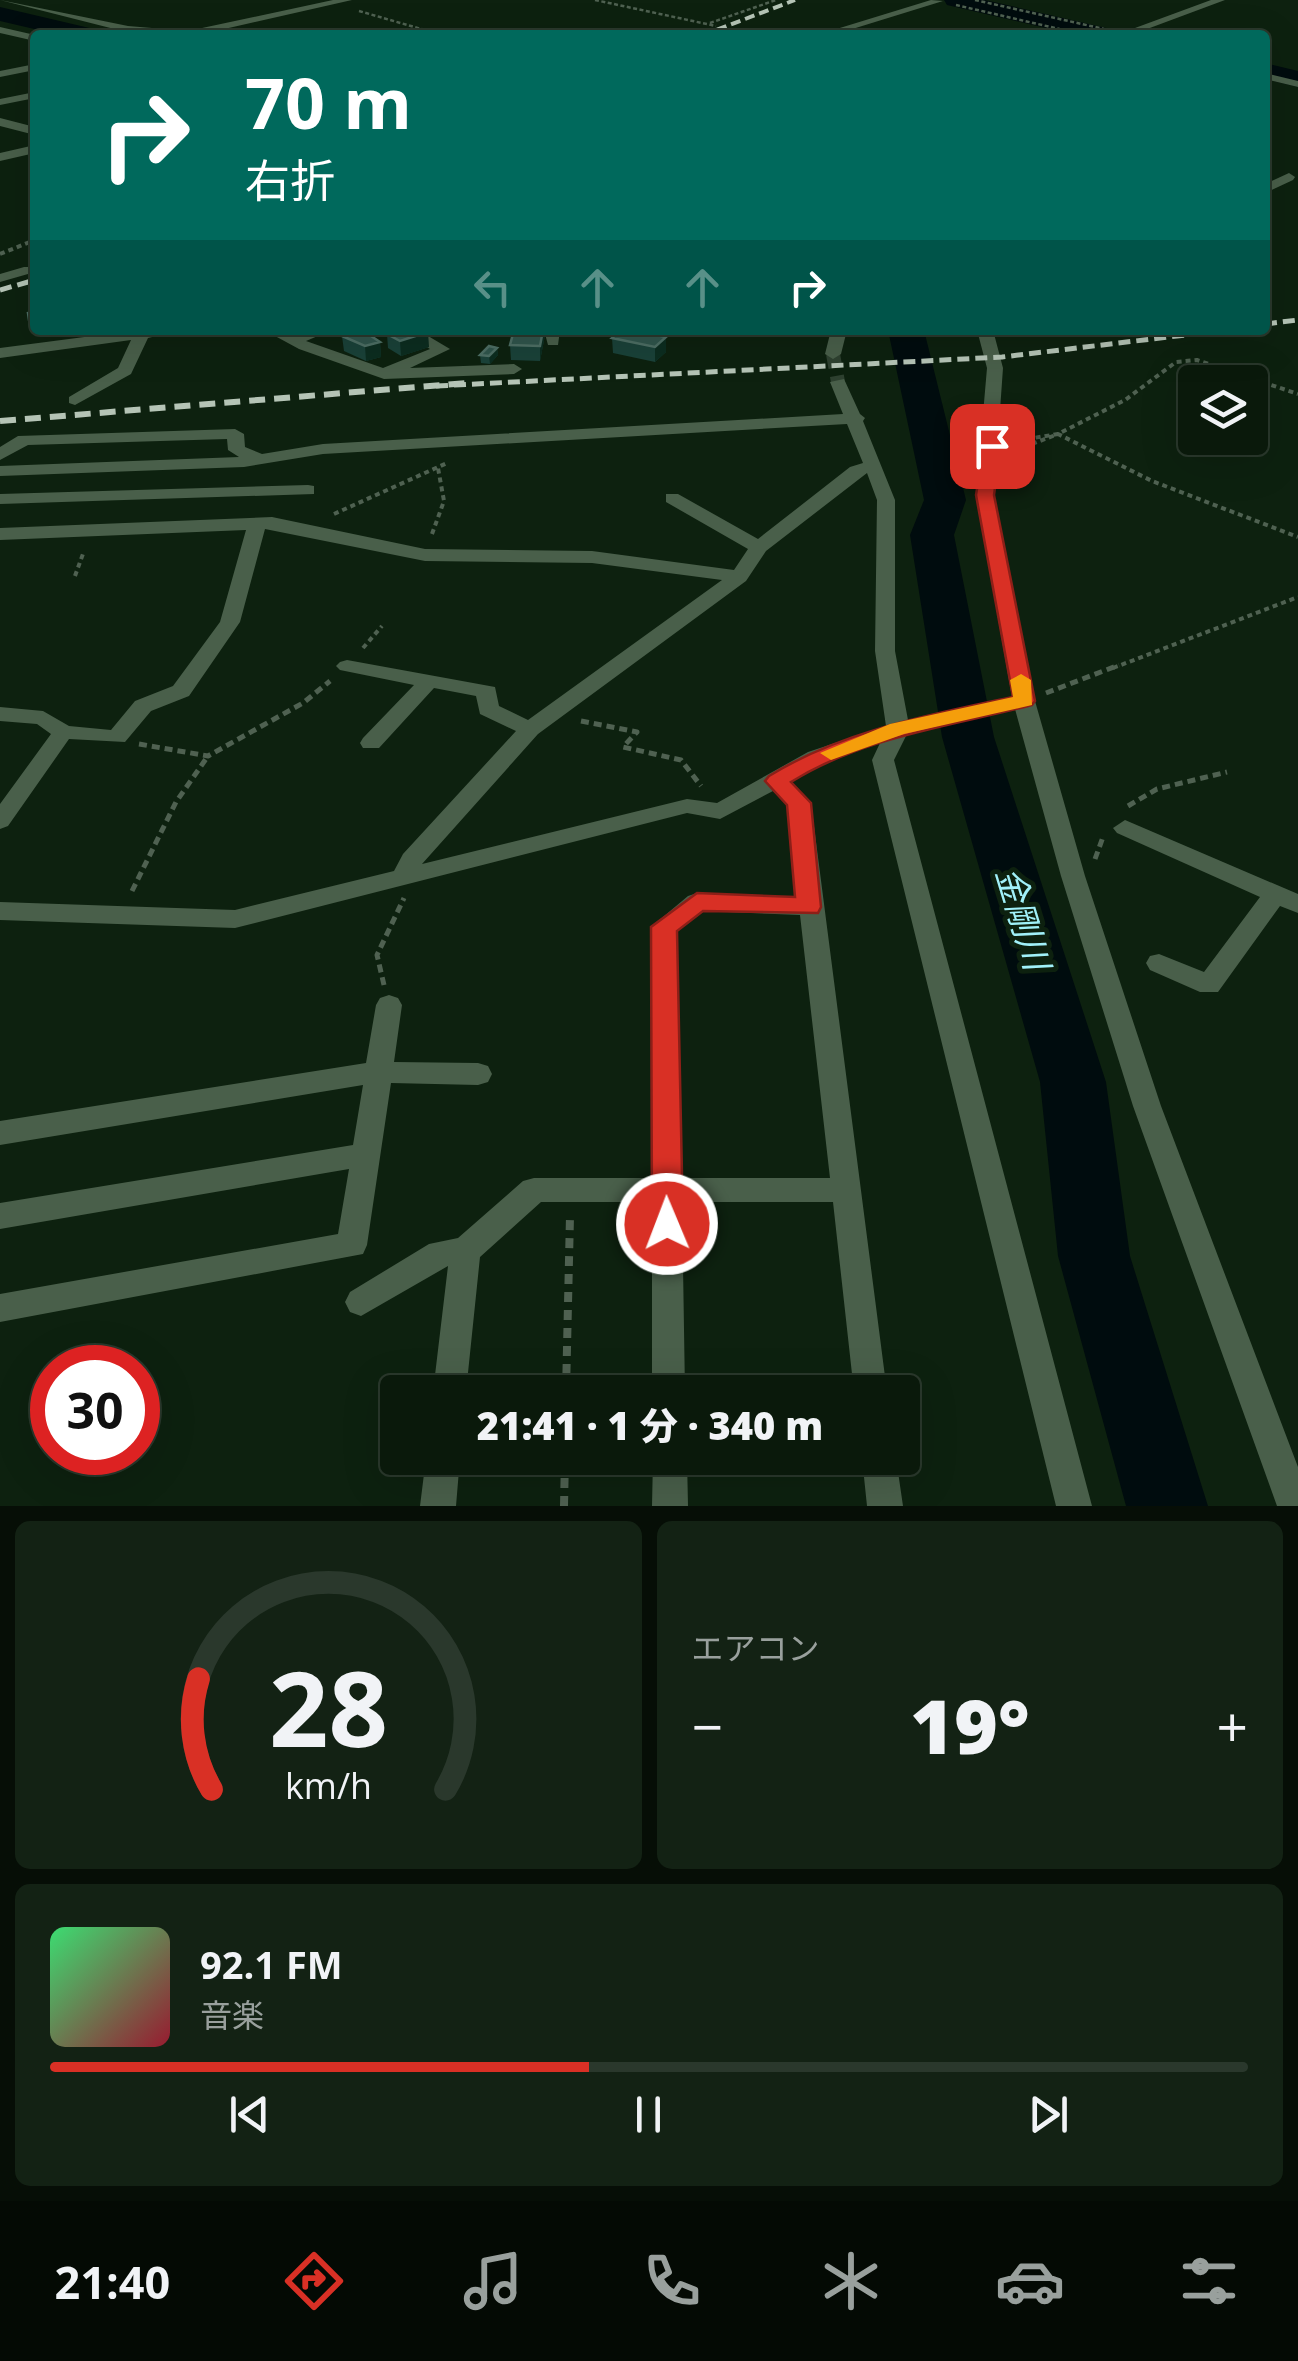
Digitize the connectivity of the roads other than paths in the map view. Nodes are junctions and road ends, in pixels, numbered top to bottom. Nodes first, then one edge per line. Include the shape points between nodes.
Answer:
1 (0, 0) edge
2 (347, 0) edge
3 (1220, 0) edge
4 (938, 1) edge
5 (110, 26) junction
6 (0, 30) edge
7 (98, 30) edge
8 (130, 30) edge
9 (211, 30) edge
10 (839, 30) edge
11 (1134, 30) edge
12 (30, 37) edge
13 (30, 69) edge
14 (0, 74) edge
15 (1270, 77) edge
16 (1298, 84) edge
17 (30, 96) edge
18 (0, 102) edge
19 (30, 123) edge
20 (4, 126) edge
21 (30, 130) edge
22 (30, 150) edge
23 (0, 157) edge
24 (1295, 176) edge
25 (1270, 187) edge
26 (29, 270) dead end
27 (0, 278) edge
28 (126, 335) edge
29 (138, 335) edge
30 (282, 335) edge
31 (308, 335) edge
32 (416, 335) edge
33 (838, 335) edge
34 (986, 335) edge
35 (292, 340) junction
36 (0, 354) edge
37 (832, 354) tunnel mouth
38 (514, 369) dead end
39 (384, 374) junction
40 (838, 382) tunnel mouth
41 (75, 400) dead end
42 (857, 418) junction
43 (1, 458) edge
44 (260, 459) junction
45 (872, 465) junction
46 (308, 490) dead end
47 (672, 498) dead end
48 (0, 499) edge
49 (257, 524) junction
50 (2, 537) edge
51 (760, 547) junction
52 (739, 577) junction
53 (347, 666) road end
54 (428, 682) junction
55 (1024, 701) junction
56 (0, 714) edge
57 (540, 722) junction
58 (898, 729) junction
59 (62, 732) junction
60 (370, 743) dead end
61 (777, 781) junction
62 (0, 822) edge
63 (1125, 828) dead end
64 (401, 880) junction
65 (1287, 899) edge
66 (809, 907) junction
67 (0, 912) edge
68 (1160, 962) dead end
69 (388, 1005) road end
70 (377, 1072) junction
71 (478, 1074) dead end
72 (0, 1133) edge
73 (362, 1155) junction
74 (667, 1190) junction
75 (845, 1190) junction
76 (0, 1216) edge
77 (465, 1252) junction
78 (361, 1302) dead end
79 (0, 1308) edge
80 (452, 1375) edge
81 (669, 1375) edge
82 (869, 1375) edge
83 (441, 1475) edge
84 (670, 1475) edge
85 (881, 1475) edge
86 (1289, 1498) edge
87 (438, 1506) edge
88 (670, 1506) edge
89 (885, 1506) edge
90 (1074, 1506) edge

1 - 5 street
2 - 9 street
3 - 11 street
4 - 10 street
5 - 7 street
5 - 8 street
6 - 12 street
13 - 14 street
15 - 16 street
17 - 18 street
19 - 20 street
20 - 21 street
22 - 23 street
24 - 25 street
26 - 27 street
28 - 36 street
29 - 41 street via 125,371
30 - 35 street
31 - 35 street
32 - 39 street via 442,349
33 - 37 street
34 - 55 street via 995,368 985,495
35 - 39 street
38 - 39 street
40 - 42 street
42 - 44 street via 323,449
42 - 45 street
43 - 44 street
43 - 44 street via 24,440 234,434 237,450
45 - 51 street
45 - 58 street via 886,500 885,651
46 - 48 street
47 - 51 street
49 - 50 street
49 - 52 street via 424,555 592,557
49 - 59 street via 230,622 181,691 143,706 117,737
51 - 52 street
52 - 57 street
53 - 54 street
54 - 57 street via 487,692 488,709
54 - 60 street
55 - 58 street
55 - 86 street via 1148,1106 1275,1442
56 - 59 street via 43,718
57 - 64 street
58 - 61 street via 816,757
58 - 90 street via 883,760
59 - 62 street
61 - 64 street via 720,811 687,806
61 - 66 street via 799,803
63 - 65 street
64 - 67 street via 235,919
65 - 68 street via 1209,986
66 - 74 street via 697,902 664,927
66 - 75 street
69 - 70 street
70 - 71 street
70 - 72 street
70 - 73 street
73 - 76 street
73 - 79 street via 352,1245
74 - 75 street
74 - 77 street via 534,1190
74 - 81 street
75 - 82 street
77 - 78 street via 440,1253
77 - 80 street
83 - 87 street
84 - 88 street
85 - 89 street

